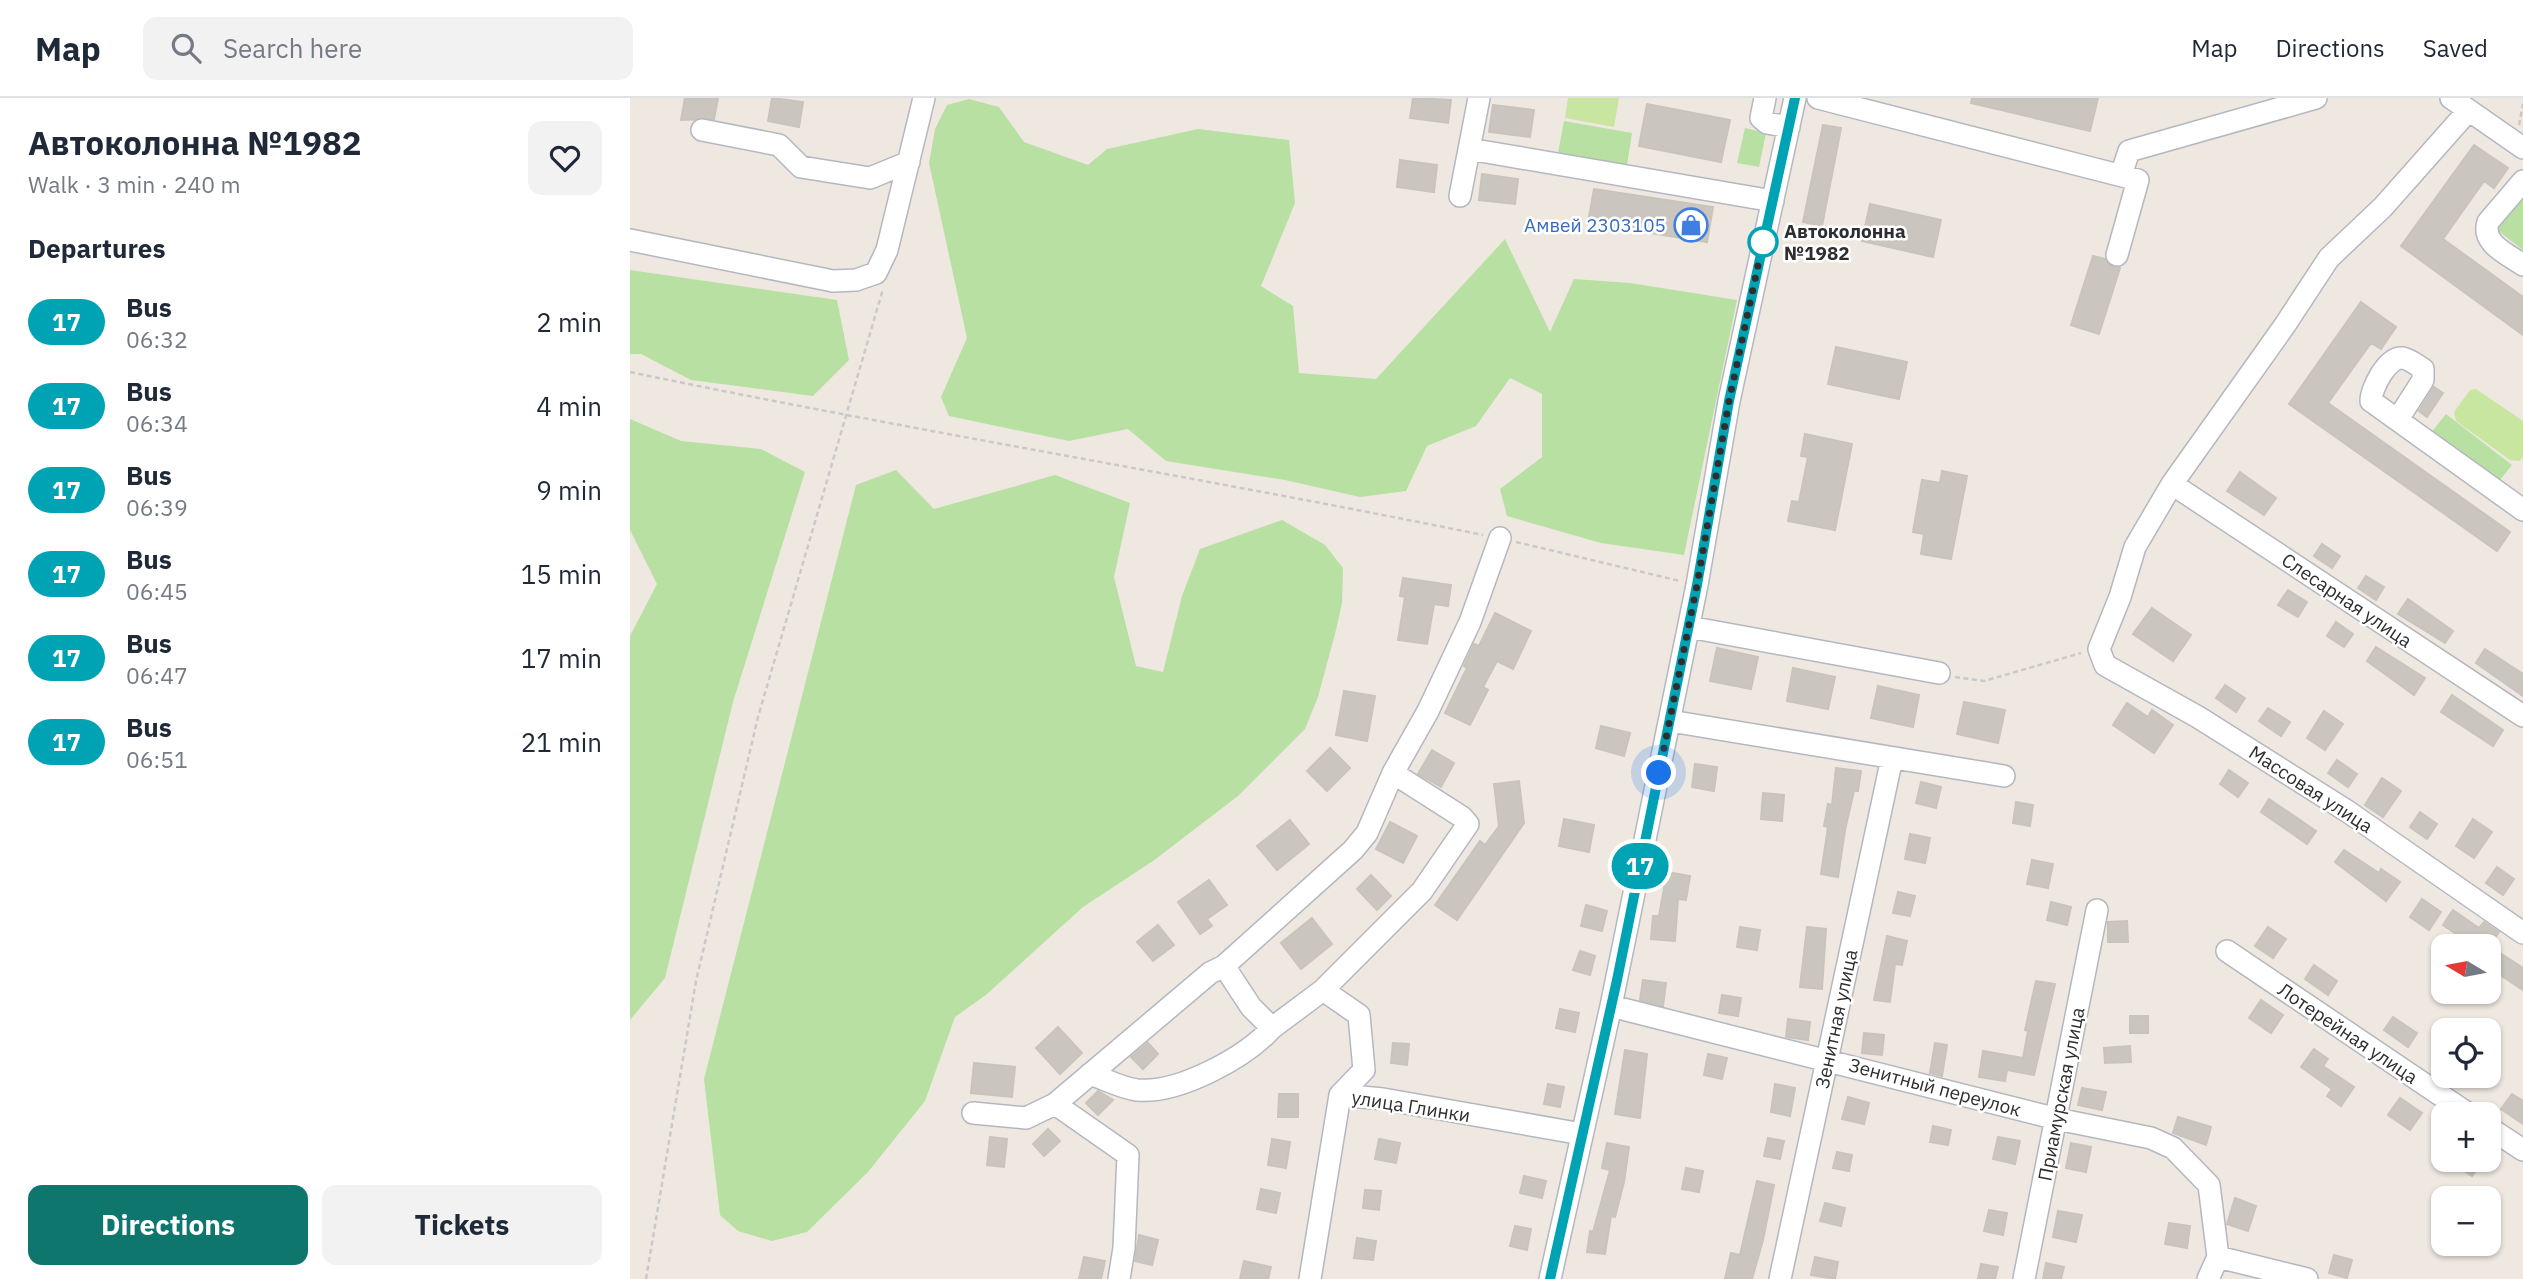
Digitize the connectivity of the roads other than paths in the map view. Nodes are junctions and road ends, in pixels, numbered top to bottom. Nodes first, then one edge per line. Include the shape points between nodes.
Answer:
1 (924, 98) edge
2 (1479, 98) edge
3 (1765, 98) edge
4 (1795, 98) edge
5 (1818, 98) edge
6 (2316, 98) edge
7 (2451, 98) edge
8 (2468, 111) junction
9 (1789, 127) junction
10 (702, 130) dead end
11 (2523, 148) edge
12 (1469, 149) junction
13 (909, 162) junction
14 (2122, 175) junction
15 (2523, 181) edge
16 (1460, 196) dead end
17 (1773, 201) junction
18 (630, 240) edge
19 (2117, 255) dead end
20 (2523, 265) edge
21 (2398, 419) dead end
22 (2172, 484) junction
23 (2523, 510) edge
24 (1500, 538) dead end
25 (1689, 627) junction
26 (1938, 673) road end
27 (2523, 716) edge
28 (1670, 721) junction
29 (1892, 758) junction
30 (1393, 774) junction
31 (2004, 776) dead end
32 (2097, 910) dead end
33 (2523, 933) edge
34 (2227, 951) dead end
35 (1224, 966) junction
36 (1323, 990) junction
37 (1611, 1006) junction
38 (1272, 1028) junction
39 (1828, 1059) junction
40 (1090, 1074) junction
41 (1340, 1095) junction
42 (2451, 1102) edge
43 (1055, 1104) junction
44 (973, 1113) dead end
45 (2057, 1119) junction
46 (1583, 1133) junction
47 (2501, 1136) edge
48 (2523, 1150) edge
49 (2218, 1257) junction
50 (1119, 1279) edge
51 (1310, 1279) edge
52 (1550, 1279) edge
53 (1780, 1279) edge
54 (2024, 1279) edge
55 (2208, 1279) edge
56 (2307, 1279) edge

1 - 13 street
2 - 12 street
3 - 9 street via 1762,118
4 - 9 street
5 - 14 street
6 - 14 street via 2129,151
7 - 8 street
8 - 11 street
8 - 22 street via 2383,207 2329,258
9 - 17 street
10 - 13 street via 779,145 801,167 870,177
12 - 16 street
12 - 17 street
13 - 18 street via 887,250 876,273 856,280 833,281
14 - 19 street via 2138,180
15 - 20 street via 2486,230 2490,241
17 - 25 street via 1729,401
21 - 23 street
22 - 27 street, Слесарная улица
22 - 33 street, Массовая улица via 2135,547 2120,597 2095,650 2105,664 2347,811
24 - 30 street via 1470,622
25 - 26 street
25 - 28 street
28 - 29 street
28 - 37 street
29 - 31 street
29 - 39 street, Зенитная улица
30 - 35 street via 1367,833 1353,850
30 - 36 street via 1468,824 1422,891
32 - 45 street, Приамурская улица
34 - 42 street, Лотерейная улица
35 - 38 street via 1251,1007
35 - 40 street
36 - 38 street
36 - 41 street via 1359,1015 1364,1070
37 - 39 street, Зенитный переулок
37 - 46 street
38 - 40 street via 1257,1045 1177,1087 1139,1090
39 - 45 street, Зенитный переулок
39 - 53 street, Зенитная улица
40 - 43 street
41 - 46 street, улица Глинки
41 - 51 street, улица Глинки
43 - 44 street via 1026,1118
43 - 50 street via 1128,1156
45 - 49 street, Зенитный переулок via 2151,1138 2173,1148 2209,1185
45 - 54 street, Приамурская улица
46 - 52 street
47 - 48 street
49 - 55 street
49 - 56 street

